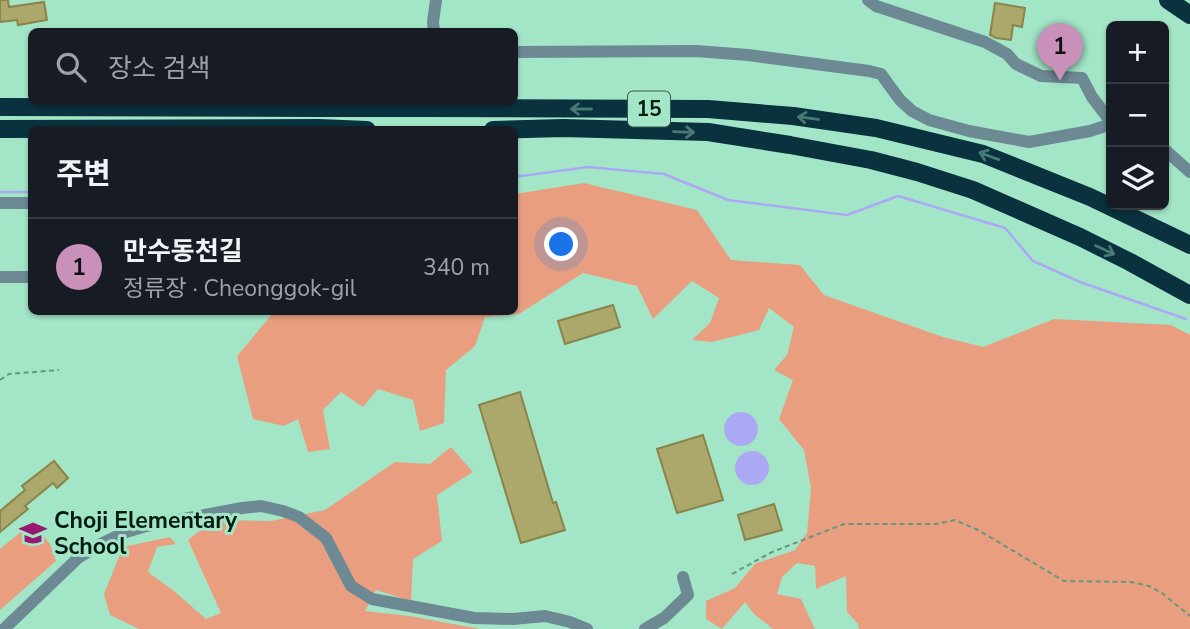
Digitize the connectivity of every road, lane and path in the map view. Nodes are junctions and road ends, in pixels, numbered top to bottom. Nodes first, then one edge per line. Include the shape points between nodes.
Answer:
1 (436, 0) edge
2 (867, 0) edge
3 (1168, 0) edge
4 (1183, 0) edge
5 (1190, 4) edge
6 (1190, 15) edge
7 (434, 28) edge
8 (518, 52) edge
9 (383, 105) edge
10 (0, 107) edge
11 (1106, 116) edge
12 (1106, 125) edge
13 (370, 126) edge
14 (0, 129) edge
15 (28, 129) edge
16 (518, 129) edge
17 (1169, 153) edge
18 (1190, 172) edge
19 (0, 203) edge
20 (28, 203) edge
21 (1190, 245) edge
22 (0, 277) edge
23 (28, 277) edge
24 (1190, 295) edge
25 (59, 370) dead end
26 (0, 380) edge
27 (732, 574) dead end
28 (683, 577) dead end
29 (1190, 616) edge
30 (4, 629) edge
31 (587, 629) edge
32 (645, 629) edge

1 - 7 street
2 - 11 street via 985,42 1041,76 1082,78
3 - 6 highway
4 - 5 highway
8 - 12 street via 696,51 869,71 881,74 900,100 929,120 1029,142
9 - 13 street
21 -> 10 highway, 15, bridge via 983,153 876,128 793,116 708,109
14 - 15 highway
16 -> 24 highway, 15 via 708,132 871,160 972,190 1130,262
17 - 18 street
19 - 20 street
22 - 23 street
25 - 26 path via 9,374
27 - 29 path via 772,552 844,524 955,520 1065,582 1149,586
28 - 32 street via 688,594
30 - 31 street via 78,558 99,545 146,526 261,506 299,517 326,538 351,586 372,599 474,618 545,616

